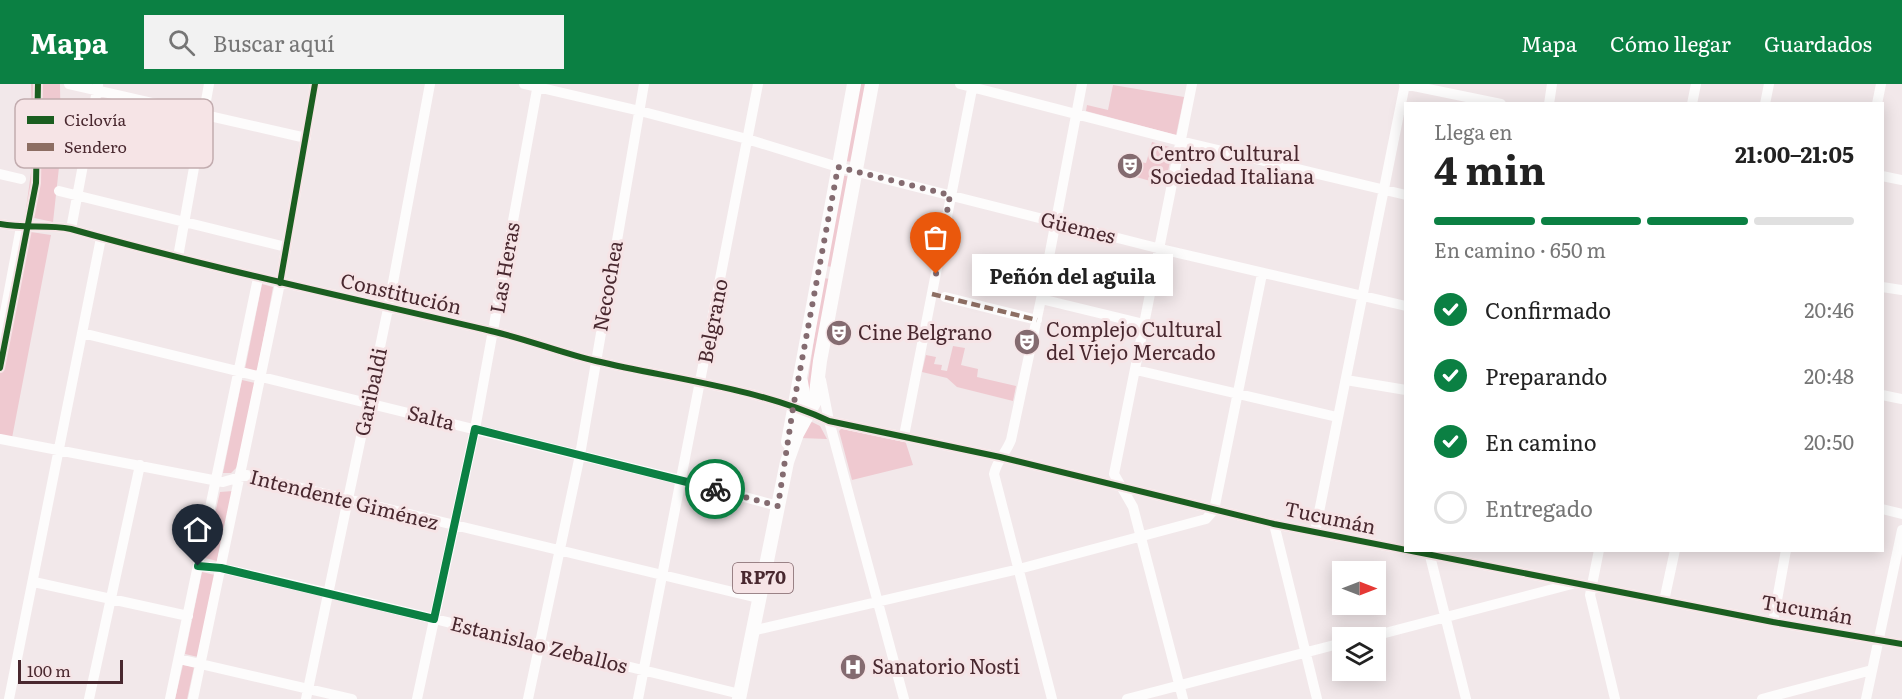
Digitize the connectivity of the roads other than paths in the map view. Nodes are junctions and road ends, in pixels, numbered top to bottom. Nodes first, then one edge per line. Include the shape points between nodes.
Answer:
1 (69, 84) edge
2 (209, 84) edge
3 (315, 84) edge
4 (430, 84) edge
5 (524, 84) edge
6 (645, 84) edge
7 (758, 84) edge
8 (855, 84) edge
9 (872, 84) edge
10 (960, 84) edge
11 (1082, 84) edge
12 (1192, 84) edge
13 (1404, 84) edge
14 (1552, 84) edge
15 (1696, 84) edge
16 (1769, 84) edge
17 (1881, 84) edge
18 (972, 85) edge
19 (538, 86) edge
20 (98, 87) edge
21 (143, 99) edge
22 (206, 99) edge
23 (1491, 102) edge
24 (1549, 102) edge
25 (1692, 102) edge
26 (1765, 102) edge
27 (1877, 102) edge
28 (639, 111) junction
29 (1076, 113) junction
30 (213, 117) edge
31 (306, 138) junction
32 (747, 139) junction
33 (1180, 141) junction
34 (838, 167) junction
35 (83, 168) edge
36 (194, 168) edge
37 (855, 172) junction
38 (0, 174) edge
39 (1884, 176) edge
40 (21, 179) dead end
41 (1902, 180) edge
42 (59, 191) dead end
43 (1382, 191) junction
44 (78, 195) junction
45 (950, 195) junction
46 (1404, 195) edge
47 (185, 222) junction
48 (1056, 222) junction
49 (0, 224) edge
50 (21, 227) junction
51 (71, 229) junction
52 (101, 238) junction
53 (286, 247) junction
54 (1161, 249) junction
55 (178, 257) junction
56 (820, 270) junction
57 (837, 273) junction
58 (1262, 274) junction
59 (258, 278) junction
60 (280, 283) junction
61 (1884, 287) edge
62 (1902, 290) edge
63 (945, 297) dead end
64 (1360, 297) junction
65 (1041, 299) junction
66 (1404, 306) edge
67 (388, 309) junction
68 (1037, 320) junction
69 (1144, 324) junction
70 (493, 332) junction
71 (82, 333) junction
72 (0, 339) edge
73 (805, 348) junction
74 (595, 361) junction
75 (819, 368) junction
76 (1136, 370) junction
77 (238, 373) junction
78 (260, 378) junction
79 (1346, 380) junction
80 (701, 383) junction
81 (1404, 390) edge
82 (1238, 393) junction
83 (1884, 395) edge
84 (1902, 399) edge
85 (368, 402) junction
86 (793, 408) junction
87 (808, 411) junction
88 (1337, 417) junction
89 (829, 422) junction
90 (475, 429) junction
91 (904, 436) junction
92 (0, 438) edge
93 (60, 450) junction
94 (580, 455) junction
95 (1000, 457) junction
96 (787, 462) junction
97 (140, 465) junction
98 (240, 476) junction
99 (681, 480) junction
100 (216, 481) junction
101 (1121, 487) junction
102 (349, 500) junction
103 (778, 506) junction
104 (1884, 509) edge
105 (1214, 510) junction
106 (1902, 513) edge
107 (1274, 524) junction
108 (455, 527) junction
109 (1902, 530) edge
110 (1315, 532) junction
111 (1141, 537) junction
112 (562, 551) junction
113 (1404, 551) edge
114 (1411, 552) edge
115 (1599, 552) edge
116 (1675, 552) edge
117 (1786, 552) edge
118 (1430, 556) junction
119 (1459, 556) edge
120 (198, 566) junction
121 (221, 568) junction
122 (1019, 569) junction
123 (663, 575) junction
124 (33, 582) junction
125 (1575, 584) junction
126 (1590, 587) junction
127 (329, 593) junction
128 (758, 598) junction
129 (109, 599) junction
130 (1664, 601) junction
131 (878, 602) junction
132 (188, 616) junction
133 (1445, 617) junction
134 (434, 619) junction
135 (1773, 622) junction
136 (752, 631) junction
137 (1386, 633) edge
138 (1880, 639) junction
139 (540, 644) junction
140 (1902, 644) edge
141 (1332, 646) edge
142 (1305, 653) junction
143 (178, 659) junction
144 (201, 663) junction
145 (1872, 670) junction
146 (644, 671) junction
147 (1180, 686) junction
148 (307, 694) edge
149 (739, 696) edge
150 (9, 699) edge
151 (89, 699) edge
152 (170, 699) edge
153 (193, 699) edge
154 (352, 699) edge
155 (417, 699) edge
156 (528, 699) edge
157 (638, 699) edge
158 (904, 699) edge
159 (1052, 699) edge
160 (1127, 699) edge
161 (1183, 699) edge
162 (1317, 699) edge
163 (1466, 699) edge
164 (1615, 699) edge
165 (1762, 699) edge
166 (1866, 699) edge

1 - 20 street
2 - 22 street
3 - 31 street
4 - 67 street, Garibaldi
5 - 19 street, Güemes
6 - 28 street, Necochea
7 - 32 street, Belgrano
8 - 34 main road, RP70
9 - 37 main road, RP70
10 - 18 street
11 - 29 street
12 - 33 street
13 - 23 street
13 - 43 street
14 - 24 street
15 - 25 street
16 - 26 street
17 - 27 street
18 - 29 street
18 - 45 street
19 - 28 street, Güemes
19 - 70 street, Las Heras
20 - 21 street
28 - 32 street, Güemes
28 - 74 street, Necochea
29 - 33 street
29 - 48 street
30 - 31 street
31 - 53 street
32 - 34 street, Güemes
32 - 80 street, Belgrano
33 - 43 street
33 - 54 street
34 - 37 street, Güemes
34 - 56 main road, RP70
35 - 44 street
36 - 47 street
37 - 45 street, Güemes
37 - 57 main road, RP70
38 - 40 street
39 - 41 street
42 - 44 street
43 - 46 street
43 - 64 street
44 - 47 street
44 - 51 street
45 - 48 street, Güemes
45 - 91 street
47 - 53 street
47 - 55 street
48 - 54 street, Güemes
48 - 65 street
49 - 50 street, Constitución
50 - 51 street, Constitución via 53,225
50 - 72 street
51 - 52 street, Constitución
52 - 55 street, Constitución
52 - 71 street
53 - 60 street
54 - 58 street, Güemes
54 - 69 street
55 - 59 street, Constitución
56 - 57 main road
56 - 73 main road, RP70
57 - 75 main road, RP70
58 - 64 street, Güemes
58 - 82 street
59 - 60 street, Constitución
59 - 77 street
60 - 67 street, Constitución
60 - 78 street
61 - 62 street
63 - 68 street
64 - 66 street, Güemes
64 - 79 street
65 - 68 street
65 - 69 street
67 - 70 street, Constitución
67 - 85 street, Garibaldi
68 - 95 street via 1011,440
69 - 76 street
70 - 74 street, Constitución
70 - 90 street, Las Heras
71 - 77 street, Salta
71 - 93 street
73 - 86 main road, RP70
73 - 87 street via 803,387
74 - 80 street, Constitución
74 - 94 street, Necochea
75 - 87 main road, RP70 via 818,392
75 - 89 street
76 - 82 street
76 - 101 street via 1113,474
77 - 78 street, Salta
77 - 100 street
78 - 85 street, Salta
78 - 98 street
79 - 81 street
79 - 88 street
80 - 86 street, Constitución
80 - 99 street, Belgrano
82 - 88 street
82 - 105 street
83 - 84 street
85 - 90 street, Salta
85 - 102 street, Garibaldi
86 - 87 street, Tucumán
86 - 96 main road, RP70
87 - 89 street, Tucumán
87 - 96 main road, RP70
88 - 110 street
89 - 91 street, Tucumán
89 - 131 street
90 - 94 street, Salta
90 - 108 street, Las Heras
91 - 95 street, Tucumán
92 - 93 street, Intendente Giménez
93 - 97 street, Intendente Giménez
93 - 124 street
94 - 99 street, Salta
94 - 112 street, Necochea
95 - 101 street, Tucumán
95 - 122 street via 994,474
96 - 103 main road, RP70
97 - 100 street, Intendente Giménez
97 - 129 street
98 - 100 street, Intendente Giménez via 233,481
98 - 102 street, Intendente Giménez
98 - 121 street
99 - 103 street, Salta
99 - 123 street, Belgrano
100 - 120 street
101 - 105 street, Tucumán
101 - 111 street via 1130,499
102 - 108 street, Intendente Giménez
102 - 127 street, Garibaldi
103 - 128 main road, RP70
104 - 106 street
105 - 107 street, Tucumán
105 - 111 street via 1206,519
107 - 110 street, Tucumán
107 - 142 street
108 - 112 street, Intendente Giménez
108 - 134 street, Las Heras
109 - 138 street
110 - 113 street, Tucumán
111 - 122 street
111 - 147 street
112 - 123 street, Intendente Giménez
112 - 139 street, Necochea
114 - 118 street, Tucumán
115 - 126 street
116 - 130 street
117 - 135 street
118 - 119 street, Tucumán
118 - 133 street
119 - 125 street, Tucumán
120 - 121 street, Estanislao Zeballos
120 - 132 street
121 - 127 street, Estanislao Zeballos
121 - 144 street
122 - 131 street
122 - 159 street
123 - 128 street, Intendente Giménez
123 - 146 street, Belgrano
124 - 129 street
124 - 150 street
125 - 126 street, Tucumán
125 - 133 street
126 - 130 street, Tucumán
126 - 164 street
127 - 134 street, Estanislao Zeballos
127 - 148 street, Garibaldi
128 - 136 main road, RP70
129 - 132 street
129 - 151 street
130 - 135 street, Tucumán
131 - 136 street
131 - 158 street
132 - 143 street
133 - 137 street
133 - 163 street
134 - 139 street, Estanislao Zeballos
134 - 155 street, Las Heras
135 - 138 street, Tucumán
136 - 149 main road, RP70
138 - 140 street, Tucumán
138 - 145 street
139 - 146 street, Estanislao Zeballos
139 - 156 street, Necochea
141 - 142 street
142 - 147 street
142 - 162 street
143 - 144 street
143 - 152 street
144 - 148 street
144 - 153 street
145 - 165 street
145 - 166 street
146 - 149 street, Estanislao Zeballos
146 - 157 street, Belgrano
147 - 160 street
147 - 161 street
148 - 154 street

